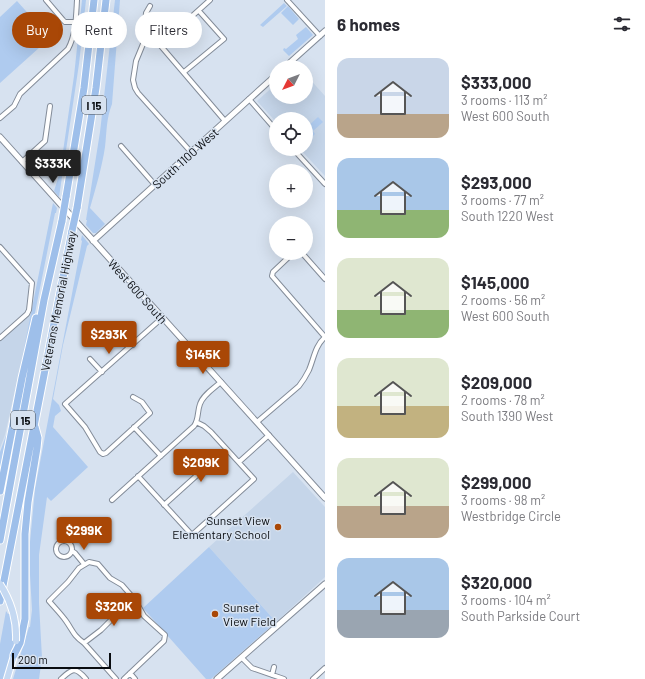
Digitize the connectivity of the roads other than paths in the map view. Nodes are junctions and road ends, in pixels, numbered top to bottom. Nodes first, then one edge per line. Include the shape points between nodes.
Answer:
1 (46, 0) edge
2 (78, 0) edge
3 (94, 0) edge
4 (106, 0) edge
5 (210, 0) edge
6 (287, 0) edge
7 (150, 6) dead end
8 (199, 11) joint
9 (77, 12) edge
10 (147, 12) edge
11 (71, 22) edge
12 (325, 31) edge
13 (320, 36) junction
14 (71, 42) edge
15 (142, 48) edge
16 (163, 48) edge
17 (293, 60) edge
18 (184, 72) junction
19 (269, 81) edge
20 (249, 99) junction
21 (50, 106) dead end
22 (0, 118) edge
23 (225, 121) junction
24 (269, 122) edge
25 (1, 139) edge
26 (121, 146) dead end
27 (191, 152) junction
28 (299, 156) edge
29 (22, 162) junction
30 (325, 184) edge
31 (155, 185) junction
32 (93, 241) junction
33 (0, 247) edge
34 (285, 260) edge
35 (308, 260) edge
36 (325, 279) edge
37 (44, 300) junction
38 (162, 318) junction
39 (120, 330) dead end
40 (325, 337) edge
41 (0, 338) edge
42 (133, 345) junction
43 (90, 359) dead end
44 (102, 372) junction
45 (221, 382) junction
46 (132, 397) dead end
47 (196, 422) junction
48 (257, 422) junction
49 (35, 423) junction
50 (134, 427) junction
51 (269, 435) junction
52 (226, 449) junction
53 (7, 455) junction
54 (161, 456) junction
55 (239, 462) junction
56 (0, 476) edge
57 (138, 476) junction
58 (0, 491) edge
59 (325, 498) edge
60 (112, 500) dead end
61 (164, 505) junction
62 (0, 540) edge
63 (72, 552) junction
64 (84, 564) junction
65 (0, 584) edge
66 (325, 584) edge
67 (134, 600) junction
68 (0, 601) edge
69 (84, 643) junction
70 (14, 655) junction
71 (242, 658) junction
72 (274, 667) dead end
73 (325, 668) edge
74 (130, 674) junction
75 (272, 675) junction
76 (7, 679) edge
77 (61, 679) edge
78 (86, 679) edge
79 (116, 679) edge
80 (124, 679) edge
81 (135, 679) edge
82 (217, 679) edge
83 (284, 679) edge
84 (313, 679) edge

1 - 11 street via 63,20
2 - 9 street
3 - 37 highway, Veterans Memorial Highway / I 15, bridge via 84,88 66,197
4 - 49 highway, Veterans Memorial Highway / I 15, bridge via 96,88 77,208
5 - 8 street
6 - 13 street
7 - 10 street
8 - 18 street via 224,39
12 - 13 street
13 - 17 street
14 - 22 street via 68,49 20,94 14,106
15 - 27 street via 136,61 133,80 135,88
16 - 18 street
18 - 23 street
19 - 20 street, South 1100 West
20 - 23 street, South 1100 West
20 - 24 street
21 - 29 street via 45,141
23 - 27 street, South 1100 West
25 - 29 street, West 600 South
26 - 31 street
27 - 31 street, South 1100 West
28 - 30 street
29 - 32 street, West 600 South
31 - 32 street, South 1100 West
32 - 38 street, West 600 South
33 - 41 street via 32,284 27,314
34 - 40 street via 272,272 272,276
35 - 36 street
37 - 53 highway via 38,312 30,345
37 - 62 highway, Veterans Memorial Highway / I 15
38 - 42 street
38 - 45 street, West 600 South
39 - 42 street
40 - 48 street via 317,346 304,380
42 - 44 street
43 - 44 street
44 - 50 street via 65,404 85,427 103,454
45 - 47 street via 201,403
45 - 48 street, West 600 South
46 - 50 street via 144,404 150,413
47 - 52 street via 211,432
47 - 54 street
48 - 51 street, West 600 South
49 - 68 highway, Veterans Memorial Highway / I 15
49 - 70 highway via 38,438 25,534 26,619
50 - 54 street
51 - 55 street
51 - 59 street, West 600 South
52 - 55 street
52 - 61 street
53 - 56 highway
53 - 58 highway
54 - 57 street
55 - 61 street via 254,480 192,535
57 - 60 street
57 - 61 street
63 - 63 street via 72,546 67,542 61,542 56,547 56,552 62,557
63 - 64 street
64 - 67 street via 98,564 110,578 122,585
64 - 69 street via 49,602 71,631
65 - 70 main road, bridge via 8,598 16,624
66 - 71 street
67 - 69 street
67 - 74 street via 144,616 166,636
69 - 79 street
70 - 76 main road
71 - 75 street via 252,668
71 - 82 street
72 - 75 street
73 - 84 street
74 - 80 street
74 - 81 street
75 - 83 street
77 - 78 street via 71,670 81,673

